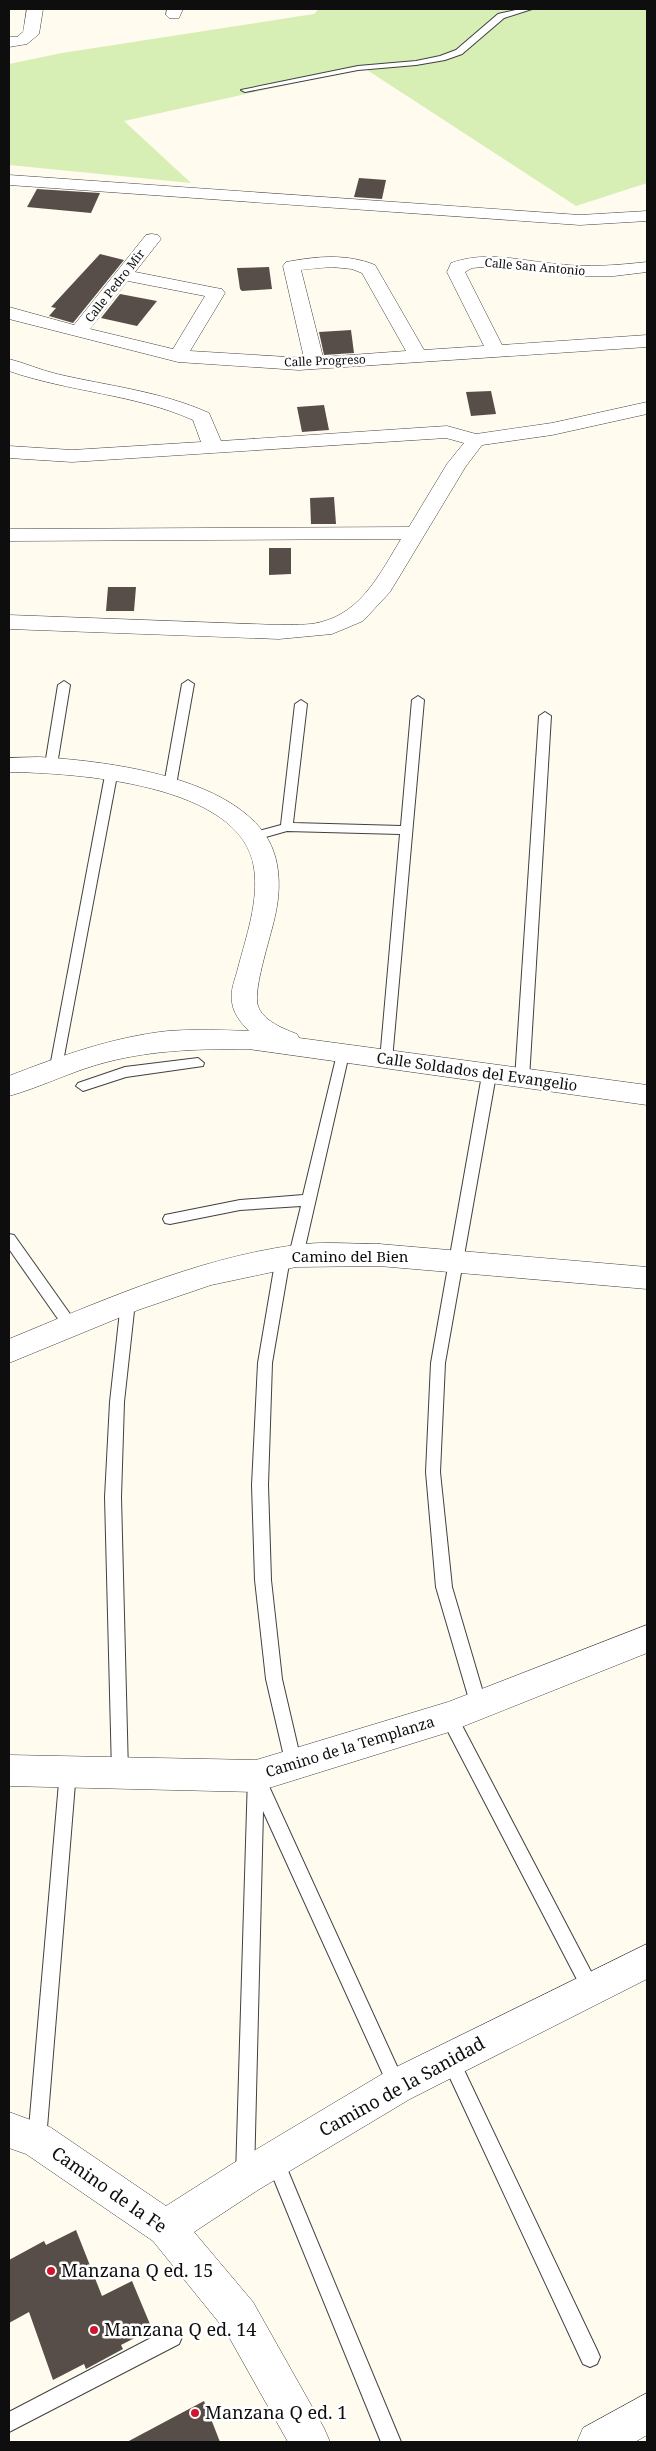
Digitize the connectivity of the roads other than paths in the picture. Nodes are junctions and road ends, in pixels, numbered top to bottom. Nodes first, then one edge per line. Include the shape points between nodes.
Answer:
1 (34, 9) edge
2 (528, 9) edge
3 (9, 42) edge
4 (245, 90) dead end
5 (9, 180) edge
6 (647, 216) edge
7 (152, 239) dead end
8 (647, 266) edge
9 (124, 276) junction
10 (9, 313) edge
11 (78, 332) junction
12 (647, 341) edge
13 (496, 351) junction
14 (178, 356) junction
15 (418, 356) junction
16 (315, 363) junction
17 (9, 365) edge
18 (647, 408) edge
19 (476, 440) junction
20 (213, 447) junction
21 (9, 452) edge
22 (415, 533) junction
23 (9, 535) edge
24 (9, 622) edge
25 (188, 684) dead end
26 (64, 685) dead end
27 (418, 700) dead end
28 (302, 704) dead end
29 (545, 716) dead end
30 (9, 764) edge
31 (51, 765) junction
32 (112, 770) junction
33 (170, 785) junction
34 (287, 827) junction
35 (406, 830) junction
36 (254, 836) junction
37 (307, 1048) junction
38 (344, 1054) junction
39 (121, 1060) junction
40 (386, 1060) junction
41 (198, 1063) dead end
42 (56, 1067) junction
43 (489, 1075) junction
44 (522, 1078) junction
45 (9, 1086) edge
46 (82, 1086) dead end
47 (647, 1095) edge
48 (309, 1200) junction
49 (170, 1219) dead end
50 (9, 1239) edge
51 (290, 1257) junction
52 (454, 1260) junction
53 (647, 1278) edge
54 (128, 1302) junction
55 (70, 1325) junction
56 (9, 1351) edge
57 (647, 1639) edge
58 (479, 1706) junction
59 (448, 1717) junction
60 (294, 1765) junction
61 (9, 1771) edge
62 (68, 1771) junction
63 (120, 1772) junction
64 (256, 1776) junction
65 (647, 1961) edge
66 (591, 1989) junction
67 (450, 2059) junction
68 (397, 2086) junction
69 (23, 2135) edge
70 (274, 2159) junction
71 (244, 2177) junction
72 (166, 2228) junction
73 (172, 2337) dead end
74 (590, 2357) dead end
75 (647, 2414) edge
76 (9, 2422) edge
77 (310, 2442) edge
78 (391, 2442) edge
79 (597, 2442) edge

1 - 3 street via 30,34 21,41
2 - 4 lane via 501,16 459,52 442,58 358,68
5 - 6 street via 580,220
7 - 9 street, Calle Pedro Mir
8 - 13 street, Calle San Antonio via 601,272 500,262 465,263 457,267 456,272
9 - 11 street, Calle Pedro Mir
9 - 14 street via 216,293
10 - 11 street, Calle Progreso
11 - 14 street, Calle Progreso
12 - 13 street, Calle Progreso
13 - 15 street, Calle Progreso
14 - 16 street, Calle Progreso
15 - 16 street, Calle Progreso
15 - 16 street via 369,269 361,265 307,263 292,266 292,272
17 - 20 street via 52,379 149,396 178,405 202,417
18 - 19 street via 552,429
19 - 20 street via 447,432
19 - 22 street via 457,464
20 - 21 street via 72,456
22 - 23 street
22 - 24 street via 383,586 355,616 324,629 279,632
25 - 33 lane
26 - 31 lane
27 - 35 lane
28 - 34 lane
29 - 44 lane
30 - 31 street
31 - 32 street
32 - 33 street
32 - 42 lane
33 - 36 street via 206,799 236,817
34 - 35 lane
34 - 36 lane
35 - 40 lane
36 - 37 street via 266,865 266,899 244,997 248,1013 260,1026
37 - 38 street, Calle Soldados del Evangelio
37 - 39 street via 248,1040 192,1038
38 - 40 street, Calle Soldados del Evangelio
38 - 48 lane
39 - 41 lane
39 - 42 street
39 - 46 lane
40 - 43 street, Calle Soldados del Evangelio
42 - 45 street
43 - 44 street, Calle Soldados del Evangelio
43 - 52 lane
44 - 47 street, Calle Soldados del Evangelio
48 - 49 lane via 240,1205
48 - 51 lane
50 - 55 lane
51 - 52 street, Camino del Bien via 379,1255
51 - 54 street, Camino del Bien via 210,1274
51 - 60 lane via 265,1363 260,1485 263,1580 274,1679
52 - 53 street, Camino del Bien
52 - 58 lane via 438,1363 434,1472 444,1587
54 - 55 street, Camino del Bien
54 - 63 lane via 117,1402 113,1498
55 - 56 street, Camino del Bien
57 - 58 street, Camino de la Templanza
58 - 59 street, Camino de la Templanza
59 - 60 street, Camino de la Templanza
59 - 66 lane
60 - 64 street, Camino de la Templanza
61 - 62 street, Camino de la Templanza
62 - 63 street, Camino de la Templanza
62 - 69 lane
63 - 64 street, Camino de la Templanza
64 - 68 lane
64 - 71 lane
65 - 66 street, Camino de la Sanidad
66 - 67 street, Camino de la Sanidad
67 - 68 street, Camino de la Sanidad
67 - 74 lane
68 - 70 street, Camino de la Sanidad
69 - 72 street, Camino de la Fe
70 - 71 street, Camino de la Sanidad
70 - 78 lane
71 - 72 street, Camino de la Sanidad
72 - 77 street, Camino de la Fe via 239,2316
73 - 76 lane
75 - 79 street

